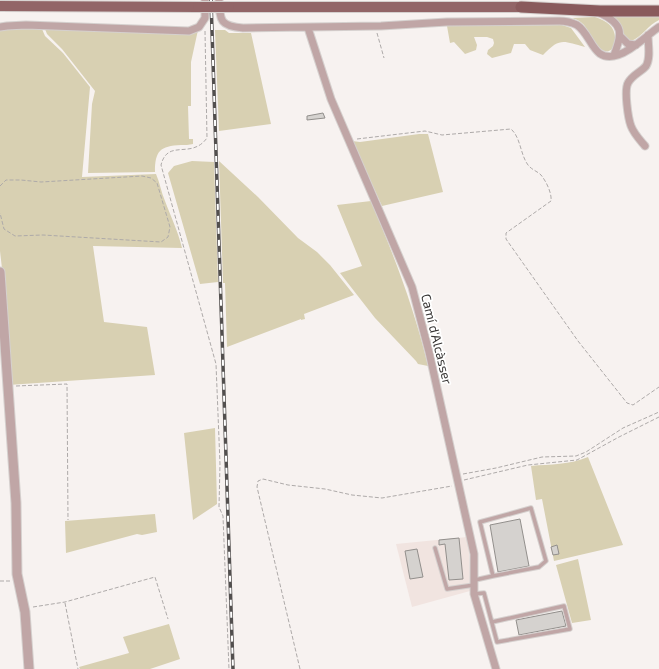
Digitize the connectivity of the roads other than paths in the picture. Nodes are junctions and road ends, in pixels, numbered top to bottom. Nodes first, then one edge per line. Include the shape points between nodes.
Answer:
1 (219, 0) edge
2 (202, 3) edge
3 (0, 6) edge
4 (521, 7) junction
5 (659, 7) edge
6 (594, 10) junction
7 (659, 11) edge
8 (659, 27) edge
9 (0, 28) edge
10 (308, 28) junction
11 (648, 35) junction
12 (621, 37) junction
13 (636, 45) junction
14 (614, 55) junction
15 (645, 146) dead end
16 (0, 272) edge
17 (435, 548) dead end
18 (493, 576) junction
19 (475, 583) junction
20 (474, 594) junction
21 (492, 622) junction
22 (29, 669) edge
23 (496, 669) edge

1 - 10 street via 220,17 224,23 232,27
2 - 3 main road
2 - 4 main road, bridge via 229,6
2 - 9 street via 205,18 199,27 189,31 26,25
4 - 5 main road
4 - 6 highway
6 - 7 highway
6 - 12 street via 614,22
8 - 11 street
10 - 14 street via 447,22 569,22 583,31 598,53
10 - 19 street, Camí d'Alcàsser via 331,99 412,287 474,554
11 - 13 street
11 - 15 street via 649,54 646,65 627,84 626,98 630,125
12 - 13 street via 628,44
12 - 14 street
13 - 14 street
16 - 22 street via 16,503 17,574 24,609
17 - 19 lane via 447,589
18 - 18 lane via 480,522 531,508 546,561 539,567
18 - 19 lane
19 - 20 street, Camí d'Alcàsser
20 - 21 lane via 484,593
20 - 23 street, Camí d'Alcàsser
21 - 21 lane via 498,642 570,629 564,606

